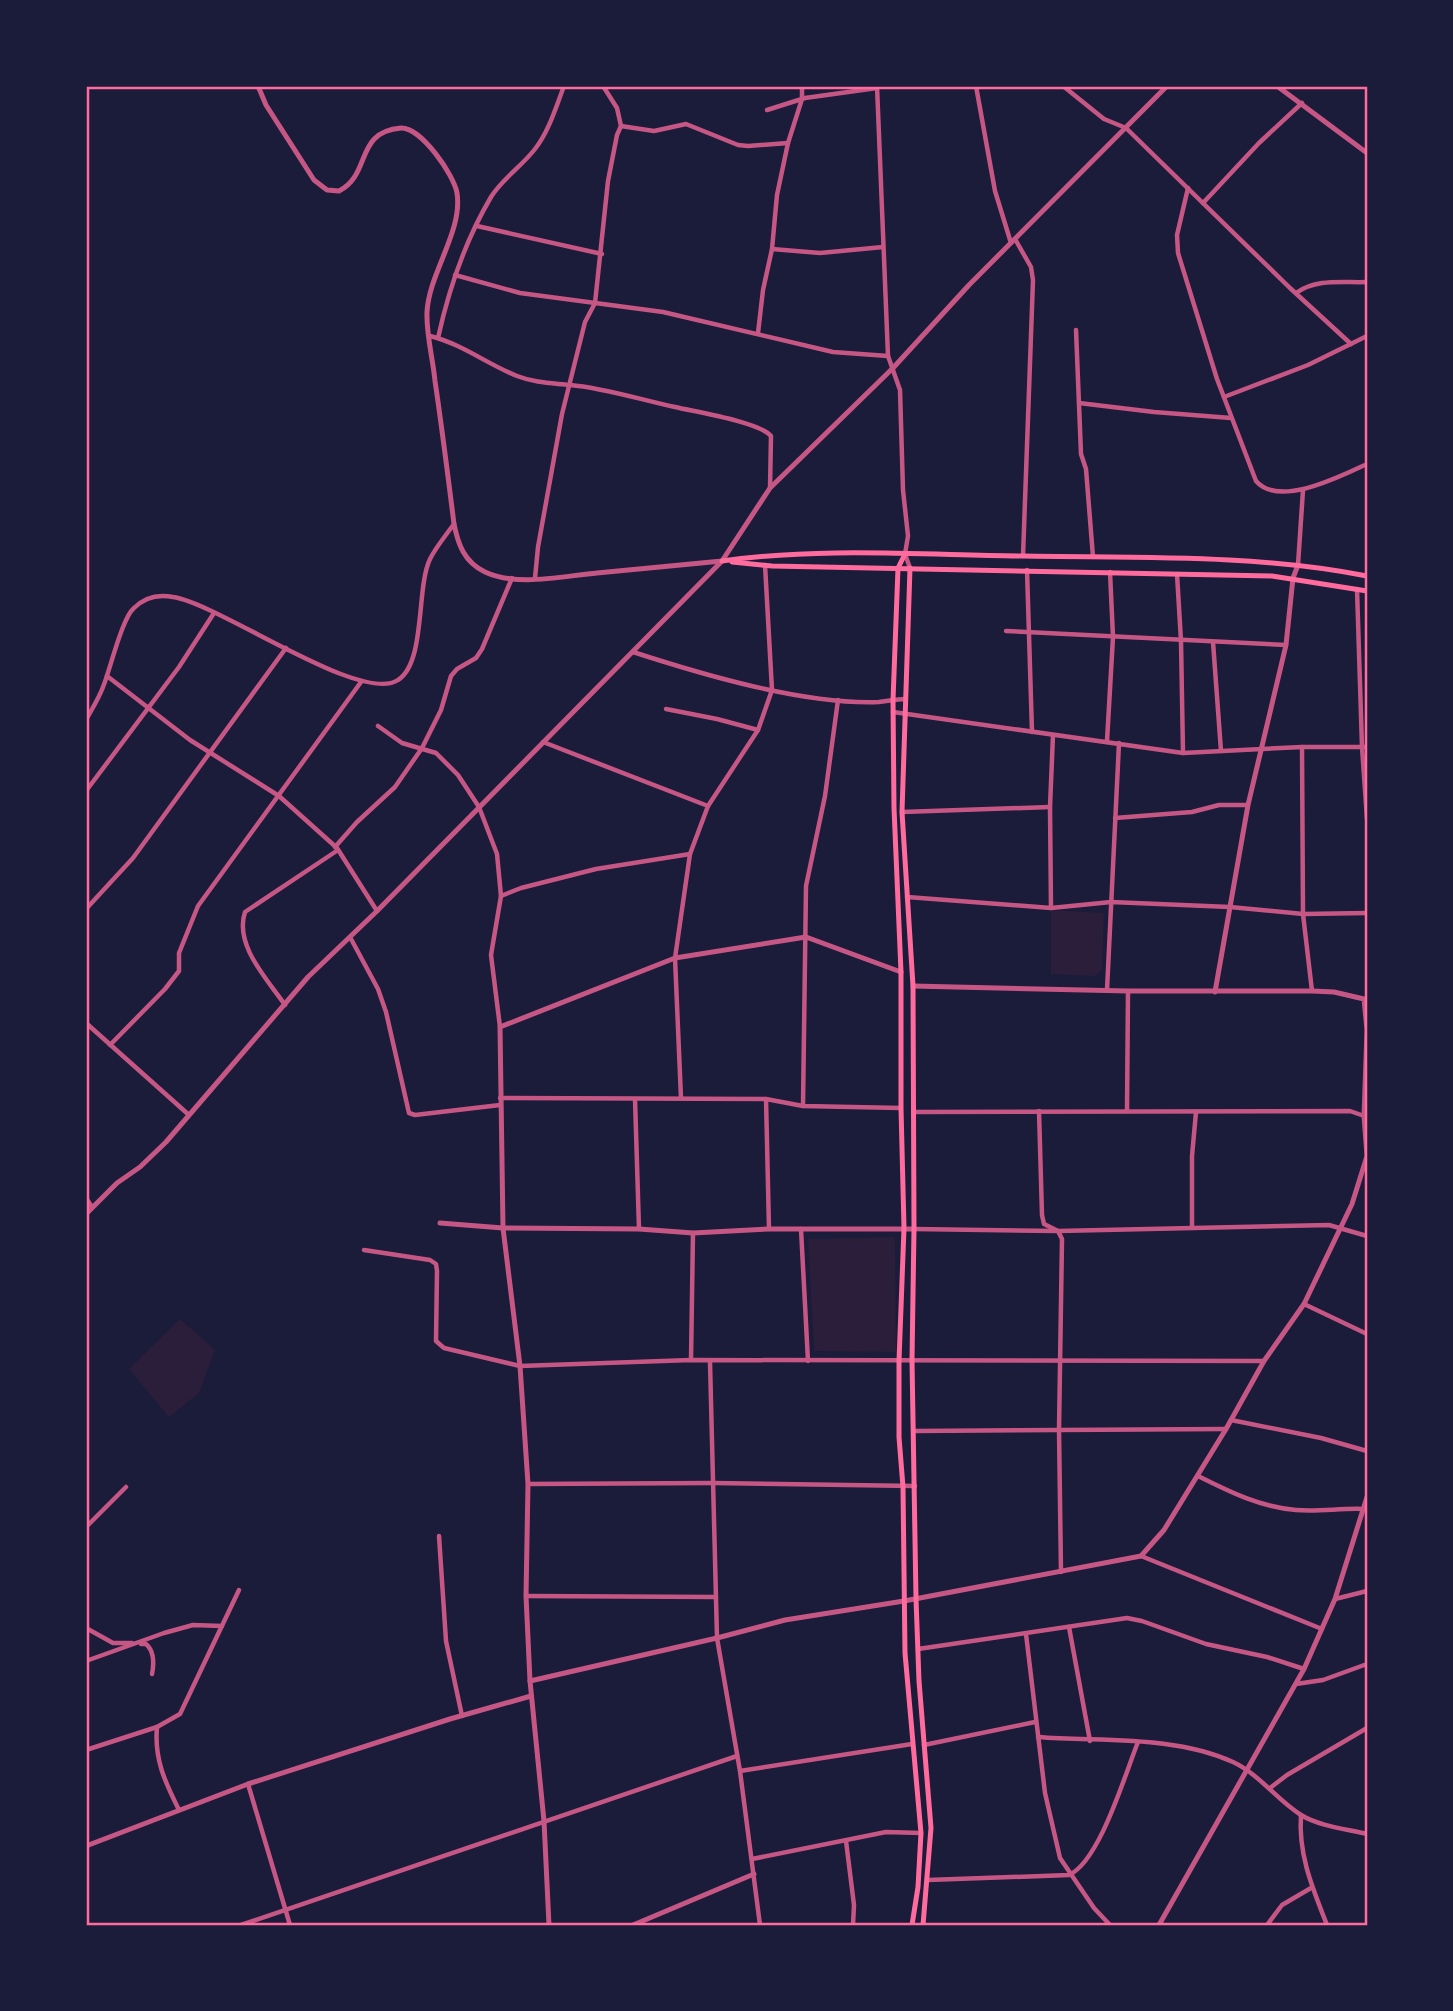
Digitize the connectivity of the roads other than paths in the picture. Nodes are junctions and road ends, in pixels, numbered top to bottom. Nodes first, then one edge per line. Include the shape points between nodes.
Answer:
1 (258, 86) edge
2 (564, 86) edge
3 (603, 86) edge
4 (802, 86) edge
5 (975, 86) edge
6 (1063, 86) edge
7 (1167, 86) edge
8 (1277, 86) edge
9 (877, 87) edge
10 (802, 99) junction
11 (1302, 103) junction
12 (767, 110) dead end
13 (621, 125) junction
14 (1126, 128) junction
15 (788, 143) junction
16 (1367, 153) edge
17 (1188, 188) junction
18 (1203, 203) junction
19 (477, 226) junction
20 (1013, 241) junction
21 (883, 247) junction
22 (772, 249) junction
23 (602, 254) junction
24 (455, 275) junction
25 (1367, 282) edge
26 (1296, 293) junction
27 (595, 303) junction
28 (1076, 330) dead end
29 (758, 333) junction
30 (430, 336) junction
31 (1367, 336) edge
32 (438, 338) junction
33 (1351, 344) junction
34 (888, 356) junction
35 (893, 368) junction
36 (569, 385) junction
37 (1224, 397) junction
38 (1079, 403) junction
39 (1232, 418) junction
40 (1367, 464) edge
41 (770, 488) junction
42 (1303, 489) junction
43 (454, 524) junction
44 (905, 554) junction
45 (1023, 556) junction
46 (1093, 557) junction
47 (722, 561) junction
48 (765, 565) junction
49 (1298, 565) junction
50 (898, 568) junction
51 (910, 568) junction
52 (1027, 570) junction
53 (1110, 572) junction
54 (1177, 574) junction
55 (1367, 576) edge
56 (512, 578) junction
57 (535, 578) junction
58 (1293, 578) junction
59 (1357, 589) junction
60 (1367, 591) edge
61 (214, 613) junction
62 (1006, 631) dead end
63 (1030, 632) junction
64 (1113, 637) junction
65 (1181, 641) junction
66 (1213, 642) junction
67 (1286, 645) junction
68 (286, 648) junction
69 (1358, 648) junction
70 (1367, 649) edge
71 (633, 652) junction
72 (107, 676) junction
73 (361, 682) junction
74 (772, 690) junction
75 (906, 699) junction
76 (838, 700) junction
77 (893, 700) junction
78 (148, 706) junction
79 (666, 709) dead end
80 (893, 712) junction
81 (905, 715) junction
82 (86, 720) edge
83 (378, 726) dead end
84 (758, 730) junction
85 (1032, 732) junction
86 (1053, 734) junction
87 (1107, 741) junction
88 (543, 742) junction
89 (1119, 743) junction
90 (1302, 747) junction
91 (1365, 747) edge
92 (422, 748) junction
93 (1261, 750) junction
94 (1221, 751) junction
95 (209, 752) junction
96 (1183, 753) junction
97 (86, 790) edge
98 (279, 796) junction
99 (1248, 805) junction
100 (708, 806) junction
101 (479, 807) junction
102 (1050, 807) junction
103 (902, 812) junction
104 (1115, 818) junction
105 (1367, 819) edge
106 (337, 849) junction
107 (690, 854) junction
108 (501, 896) junction
109 (906, 897) junction
110 (1111, 902) junction
111 (1230, 907) junction
112 (1051, 908) junction
113 (86, 909) edge
114 (377, 911) junction
115 (1367, 913) edge
116 (1303, 914) junction
117 (350, 937) junction
118 (806, 937) junction
119 (676, 958) junction
120 (901, 972) junction
121 (913, 986) junction
122 (1107, 990) junction
123 (1312, 991) junction
124 (1128, 992) junction
125 (1215, 992) junction
126 (1366, 1000) edge
127 (285, 1005) junction
128 (86, 1023) edge
129 (500, 1027) junction
130 (110, 1045) junction
131 (681, 1098) junction
132 (635, 1099) junction
133 (766, 1099) junction
134 (500, 1101) junction
135 (803, 1106) junction
136 (901, 1108) junction
137 (1039, 1111) junction
138 (1127, 1111) junction
139 (913, 1112) junction
140 (1196, 1112) junction
141 (189, 1115) junction
142 (1366, 1117) edge
143 (86, 1198) edge
144 (92, 1207) junction
145 (86, 1214) edge
146 (440, 1223) dead end
147 (1342, 1227) junction
148 (503, 1228) junction
149 (904, 1228) junction
150 (1192, 1228) junction
151 (639, 1229) junction
152 (769, 1229) junction
153 (801, 1229) junction
154 (914, 1229) junction
155 (1058, 1231) junction
156 (693, 1233) junction
157 (1367, 1236) edge
158 (364, 1250) dead end
159 (1304, 1304) junction
160 (1367, 1334) edge
161 (691, 1360) junction
162 (912, 1360) junction
163 (1061, 1360) junction
164 (808, 1361) junction
165 (899, 1361) junction
166 (1264, 1361) junction
167 (710, 1362) junction
168 (520, 1366) junction
169 (1231, 1420) junction
170 (1226, 1429) junction
171 (1059, 1430) junction
172 (914, 1431) junction
173 (1367, 1451) edge
174 (1198, 1476) junction
175 (713, 1483) junction
176 (528, 1484) junction
177 (916, 1486) junction
178 (127, 1487) dead end
179 (903, 1487) junction
180 (1367, 1497) edge
181 (1363, 1509) junction
182 (86, 1527) edge
183 (439, 1536) dead end
184 (1141, 1556) junction
185 (1061, 1572) junction
186 (239, 1590) dead end
187 (1367, 1591) edge
188 (526, 1596) junction
189 (716, 1597) junction
190 (916, 1599) junction
191 (1335, 1599) junction
192 (904, 1601) junction
193 (222, 1626) junction
194 (1069, 1627) junction
195 (86, 1628) edge
196 (1322, 1629) junction
197 (1026, 1634) junction
198 (717, 1638) junction
199 (138, 1643) junction
200 (918, 1649) junction
201 (86, 1661) edge
202 (1367, 1664) edge
203 (1304, 1669) junction
204 (152, 1674) dead end
205 (530, 1681) junction
206 (1296, 1684) junction
207 (531, 1696) junction
208 (462, 1716) junction
209 (1035, 1722) junction
210 (156, 1727) junction
211 (1367, 1728) edge
212 (1038, 1737) junction
213 (1090, 1741) junction
214 (1138, 1742) junction
215 (912, 1744) junction
216 (924, 1745) junction
217 (86, 1750) edge
218 (737, 1756) junction
219 (740, 1771) junction
220 (1247, 1771) junction
221 (248, 1784) junction
222 (1270, 1788) junction
223 (179, 1810) junction
224 (1301, 1815) junction
225 (544, 1821) junction
226 (921, 1833) junction
227 (1367, 1834) edge
228 (846, 1841) junction
229 (86, 1846) edge
230 (752, 1859) junction
231 (754, 1874) junction
232 (1069, 1875) junction
233 (928, 1880) junction
234 (1311, 1888) junction
235 (286, 1910) junction
236 (1163, 1923) edge
237 (241, 1925) edge
238 (290, 1925) edge
239 (549, 1925) edge
240 (633, 1925) edge
241 (760, 1925) edge
242 (853, 1925) edge
243 (912, 1925) edge
244 (923, 1925) edge
245 (1110, 1925) edge
246 (1267, 1925) edge
247 (1327, 1925) edge

1 - 30 street via 314,180 327,190 338,191 354,180 374,137 394,129 413,130 449,170 458,197 431,290 427,312
2 - 19 street via 546,132 493,195
3 - 13 street
4 - 10 street
5 - 20 street via 995,191
6 - 14 street via 1104,119
7 - 14 street
8 - 11 street
9 - 10 street
9 - 21 street
10 - 12 street
10 - 15 street
11 - 16 street
11 - 18 street
13 - 15 street via 654,131 686,124 738,145
13 - 23 street via 608,181
14 - 17 street
14 - 20 street
15 - 22 street
17 - 18 street
17 - 37 street via 1177,235 1178,253
18 - 26 street
19 - 23 street
19 - 24 street
20 - 35 street
20 - 45 street via 1031,267 1033,280
21 - 22 street via 820,253
21 - 34 street
22 - 29 street
23 - 27 street
24 - 27 street via 520,293
24 - 32 street
25 - 26 street via 1318,283
26 - 33 street
27 - 29 street
27 - 36 street via 585,322
28 - 38 street
29 - 34 street via 833,352
30 - 32 street
30 - 43 street
31 - 33 street
32 - 36 street via 517,376
33 - 37 street
34 - 35 street
35 - 41 street
35 - 44 street via 900,390 908,536
36 - 41 street via 766,430 771,436
36 - 57 street
37 - 39 street
38 - 39 street
38 - 46 street
39 - 42 street via 1262,488
40 - 42 street
41 - 47 street
42 - 49 street
43 - 56 street via 458,543 473,565
43 - 73 street via 429,560 412,665 400,680 389,684
44 - 45 main road
44 - 47 main road via 791,553
44 - 50 main road
44 - 51 street
45 - 46 main road
46 - 49 main road
47 - 48 main road
47 - 57 street
47 - 71 street
48 - 50 main road
48 - 74 street
49 - 55 main road
49 - 58 street
50 - 51 main road
50 - 77 main road
51 - 52 main road
51 - 75 main road
52 - 53 main road
52 - 63 street
53 - 54 main road
53 - 64 street
54 - 58 main road
54 - 65 street
56 - 57 street
56 - 92 street via 482,649 451,676
58 - 59 main road
58 - 67 street
59 - 60 main road
59 - 69 street
61 - 68 street
61 - 72 street via 174,597 144,599 130,611
61 - 78 street
62 - 63 street
63 - 64 street
63 - 85 street
64 - 65 street
64 - 87 street
65 - 66 street
65 - 96 street
66 - 67 street
66 - 94 street
67 - 93 street
68 - 73 street
68 - 95 street
69 - 70 street
69 - 91 street
71 - 74 street
71 - 88 street
72 - 78 street
72 - 82 street
73 - 98 street
74 - 76 street
74 - 84 street
75 - 77 street
75 - 81 main road
76 - 77 street
76 - 118 street via 806,886
77 - 80 main road
78 - 95 street
78 - 97 street
79 - 84 street
80 - 81 street
80 - 120 main road
81 - 85 street
81 - 103 main road
83 - 92 street via 402,743
84 - 100 street
85 - 86 street
86 - 87 street
86 - 102 street
87 - 89 street
88 - 100 street
88 - 101 street
89 - 96 street
89 - 104 street
90 - 91 street
90 - 93 street
90 - 116 street
91 - 105 street
92 - 101 street via 436,753 458,775
92 - 106 street via 395,787 357,822
93 - 94 street
93 - 99 street
94 - 96 street
95 - 98 street
95 - 113 street via 133,858
98 - 106 street
98 - 130 street via 198,906 179,953 179,971
99 - 104 street
99 - 111 street
100 - 107 street
101 - 108 street via 497,854
101 - 114 street
102 - 103 street
102 - 112 street
103 - 109 main road
104 - 110 street
106 - 114 street
106 - 127 street via 245,912 242,920 252,957
107 - 108 street via 596,869
107 - 119 street
108 - 129 street via 491,955
109 - 112 street
109 - 121 main road
110 - 111 street
110 - 112 street
110 - 122 street
111 - 116 street
111 - 125 street
114 - 117 street
115 - 116 street
116 - 123 street
117 - 127 street
117 - 134 street via 382,1000 409,1113
118 - 119 street
118 - 120 street
118 - 135 street
119 - 129 street
119 - 131 street
120 - 136 main road
121 - 122 street
121 - 139 main road
122 - 124 street
123 - 125 street
123 - 126 street
124 - 125 street
124 - 138 street
126 - 142 street
127 - 141 street
128 - 130 street
129 - 134 street
130 - 141 street
131 - 132 street
131 - 133 street
132 - 134 street
132 - 151 street
133 - 135 street
133 - 152 street
134 - 148 street
135 - 136 street
136 - 149 main road
137 - 138 street
137 - 139 street
137 - 155 street via 1042,1215 1045,1224
138 - 140 street
139 - 154 main road
140 - 142 street via 1350,1111
140 - 150 street
141 - 144 street via 140,1167
142 - 147 street via 1367,1156
143 - 144 street
144 - 145 street
146 - 148 street
147 - 150 street
147 - 157 street
147 - 159 street
148 - 151 street
148 - 168 street
149 - 153 street
149 - 154 street
149 - 165 main road
150 - 155 street
151 - 156 street
152 - 153 street
152 - 156 street
153 - 164 street
154 - 155 street
154 - 162 main road
155 - 163 street via 1062,1239
156 - 161 street
158 - 168 street via 436,1264 436,1341 444,1348
159 - 160 street
159 - 166 street
161 - 167 street
161 - 168 street
162 - 163 street
162 - 165 street
162 - 172 main road
163 - 166 street
163 - 171 street
164 - 165 street
164 - 167 street
165 - 179 main road
166 - 169 street
167 - 175 street
168 - 176 street
169 - 170 street
169 - 173 street
170 - 171 street
170 - 174 street
171 - 172 street
171 - 185 street
172 - 177 main road
174 - 181 street via 1267,1506 1298,1511
174 - 184 street via 1164,1530
175 - 176 street
175 - 179 street
175 - 189 street
176 - 188 street
177 - 179 street
177 - 190 main road
178 - 182 street
179 - 192 main road
180 - 181 street
181 - 191 street
183 - 208 street via 446,1641
184 - 185 street
184 - 196 street
185 - 190 street
186 - 193 street
187 - 191 street
188 - 189 street
188 - 205 street
189 - 198 street
190 - 192 street
190 - 200 main road
191 - 196 street
192 - 198 street via 785,1620
192 - 215 main road
193 - 199 street via 192,1625
193 - 210 street via 180,1714
194 - 197 street
194 - 203 street via 1127,1618
194 - 213 street
195 - 199 street via 113,1643
196 - 203 street
197 - 200 street
197 - 209 street
198 - 205 street
198 - 218 street
199 - 201 street
199 - 204 street via 150,1648
200 - 216 main road
202 - 206 street
203 - 206 street
205 - 207 street
206 - 220 street
207 - 208 street
207 - 225 street
208 - 221 street
209 - 212 street
209 - 216 street
210 - 217 street
210 - 223 street via 158,1766
211 - 222 street
212 - 213 street
212 - 232 street via 1054,1838
213 - 214 street
214 - 220 street via 1172,1744 1234,1762
214 - 232 street via 1094,1848 1079,1871
215 - 219 street
215 - 226 main road
216 - 233 main road via 931,1828
218 - 219 street
218 - 225 street
219 - 230 street
220 - 222 street
220 - 236 street
221 - 223 street
221 - 235 street
222 - 224 street
223 - 229 street
224 - 227 street
224 - 234 street via 1301,1846
225 - 235 street
225 - 239 street
226 - 228 street via 886,1832
226 - 243 main road
228 - 230 street
228 - 242 street
230 - 231 street
231 - 240 street
231 - 241 street
232 - 233 street
232 - 245 street
233 - 244 main road
234 - 246 street via 1282,1905
234 - 247 street
235 - 237 street
235 - 238 street

